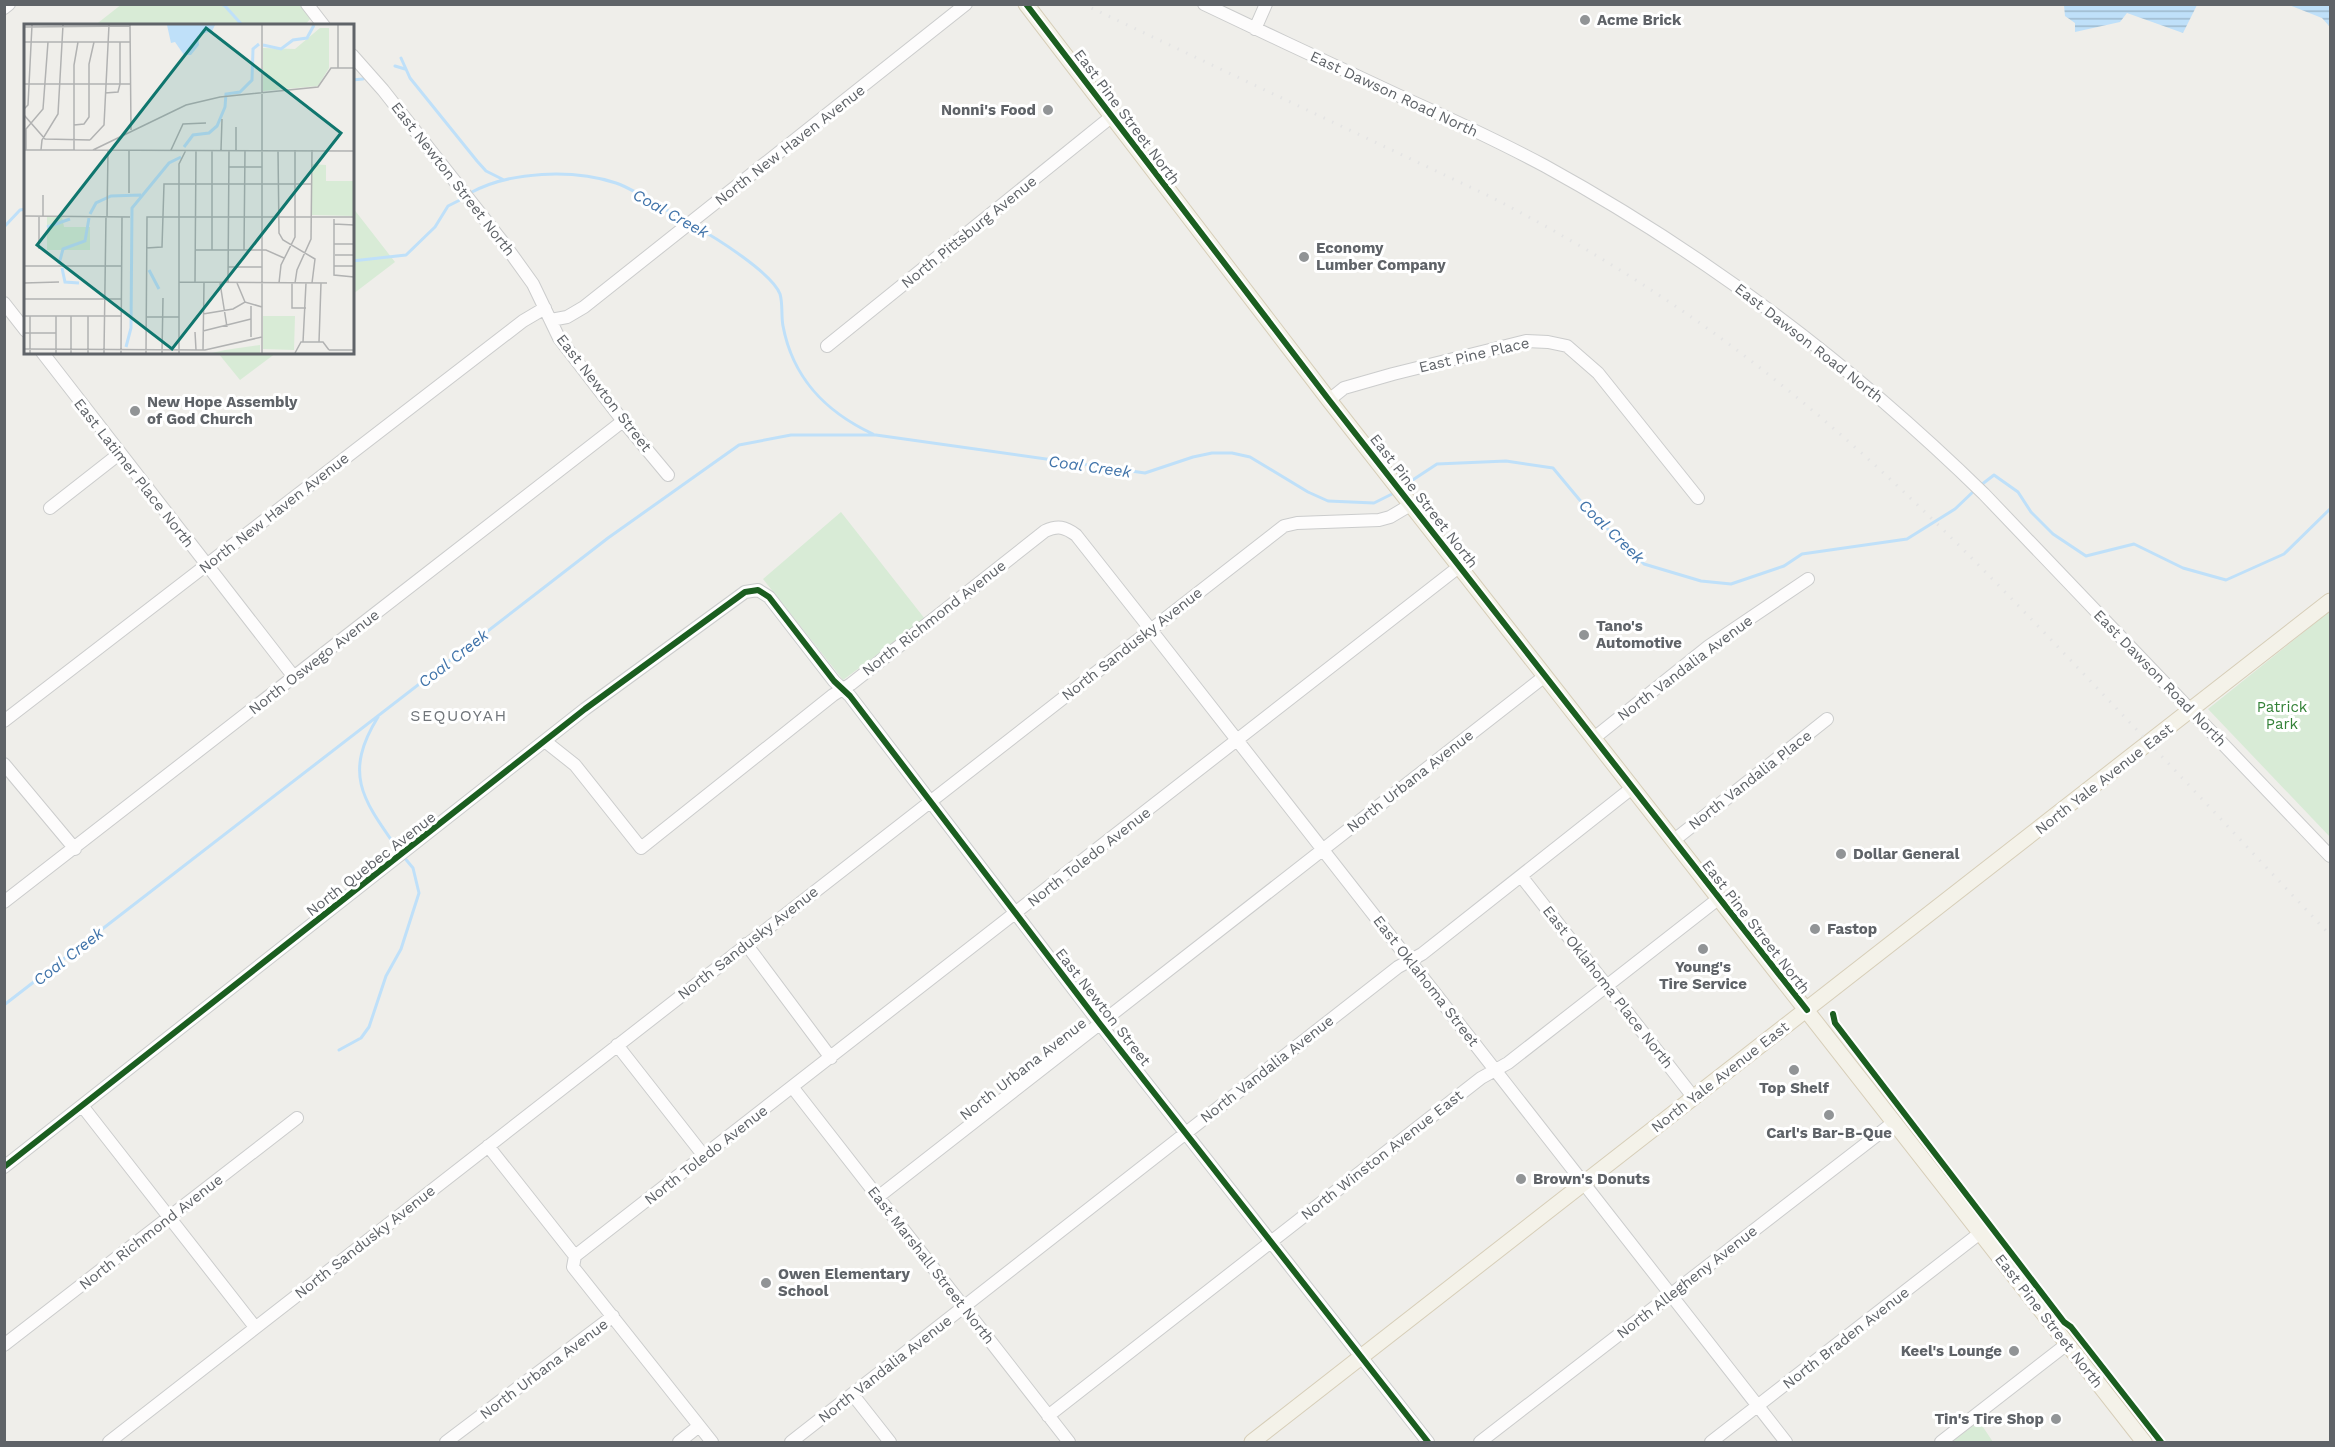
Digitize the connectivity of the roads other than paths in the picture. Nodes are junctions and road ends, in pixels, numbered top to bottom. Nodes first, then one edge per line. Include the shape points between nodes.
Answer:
1 (9, 4) edge
2 (307, 4) edge
3 (966, 4) edge
4 (1026, 4) edge
5 (1204, 4) edge
6 (1266, 4) edge
7 (4, 8) edge
8 (322, 24) edge
9 (1255, 29) junction
10 (354, 57) edge
11 (1111, 117) junction
12 (4, 303) edge
13 (548, 314) junction
14 (24, 328) edge
15 (827, 346) dead end
16 (44, 354) edge
17 (1329, 400) junction
18 (623, 421) junction
19 (119, 454) junction
20 (668, 475) dead end
21 (1698, 498) dead end
22 (1410, 501) junction
23 (50, 508) dead end
24 (1060, 526) joint
25 (206, 565) junction
26 (1461, 566) junction
27 (1808, 579) dead end
28 (758, 590) joint
29 (2331, 601) edge
30 (1151, 630) junction
31 (1545, 676) junction
32 (294, 677) junction
33 (842, 689) junction
34 (2192, 711) junction
35 (1827, 719) dead end
36 (4, 722) edge
37 (1594, 738) junction
38 (1238, 741) junction
39 (546, 742) junction
40 (4, 764) edge
41 (1632, 789) junction
42 (930, 801) junction
43 (1673, 841) junction
44 (75, 849) junction
45 (1323, 849) junction
46 (2331, 856) edge
47 (1521, 876) junction
48 (1718, 899) junction
49 (4, 902) edge
50 (1017, 914) junction
51 (746, 944) junction
52 (1409, 961) junction
53 (1607, 986) junction
54 (1806, 1010) junction
55 (1100, 1024) junction
56 (617, 1045) junction
57 (831, 1058) junction
58 (1495, 1070) junction
59 (793, 1088) junction
60 (1694, 1098) junction
61 (83, 1107) junction
62 (297, 1118) dead end
63 (1894, 1122) junction
64 (1186, 1133) junction
65 (488, 1146) junction
66 (704, 1156) junction
67 (4, 1167) edge
68 (1584, 1183) junction
69 (878, 1197) junction
70 (169, 1218) junction
71 (1980, 1233) junction
72 (1271, 1242) junction
73 (574, 1257) junction
74 (1670, 1295) junction
75 (963, 1306) junction
76 (613, 1316) junction
77 (255, 1327) junction
78 (2067, 1344) junction
79 (4, 1345) edge
80 (1361, 1357) junction
81 (853, 1395) junction
82 (1758, 1406) junction
83 (1048, 1416) junction
84 (699, 1426) junction
85 (109, 1443) edge
86 (446, 1443) edge
87 (679, 1443) edge
88 (712, 1443) edge
89 (791, 1443) edge
90 (890, 1443) edge
91 (1069, 1443) edge
92 (1252, 1443) edge
93 (1428, 1443) edge
94 (1480, 1443) edge
95 (1711, 1443) edge
96 (1786, 1443) edge
97 (1941, 1443) edge
98 (2144, 1443) edge

1 - 7 street
2 - 8 street
3 - 13 street, North New Haven Avenue via 573,314
4 - 11 main road, East Pine Street North
5 - 9 street, East Dawson Road North
6 - 9 street
9 - 34 street, East Dawson Road North via 1543,165 1679,246 1779,316 1834,358 1940,451
10 - 13 street, East Newton Street North via 505,245 533,284
11 - 15 street, North Pittsburg Avenue
11 - 17 main road, East Pine Street North
12 - 14 street
13 - 18 street, East Newton Street via 559,338
13 - 25 street, North New Haven Avenue via 523,321
16 - 19 street, East Latimer Place North
17 - 21 street, East Pine Place via 1354,385 1526,341 1567,346 1598,373
17 - 22 main road, East Pine Street North
18 - 20 street, East Newton Street
18 - 32 street, North Oswego Avenue
19 - 23 street
19 - 25 street, East Latimer Place North
22 - 26 main road, East Pine Street North
22 - 30 street, North Sandusky Avenue via 1390,517 1378,520 1284,526
24 - 30 street, East Oklahoma Street via 1076,535
24 - 33 street, North Richmond Avenue via 1045,531
25 - 32 street, East Latimer Place North
25 - 36 street, North New Haven Avenue
26 - 31 main road, East Pine Street North
26 - 38 street, North Toledo Avenue
27 - 37 street, North Vandalia Avenue via 1709,646
28 - 33 street, East Newton Street via 770,597
28 - 39 street, North Quebec Avenue via 745,592
29 - 34 main road, North Yale Avenue East
30 - 38 street, East Oklahoma Street
30 - 42 street, North Sandusky Avenue
31 - 37 main road, East Pine Street North
31 - 45 street, North Urbana Avenue
32 - 44 street, North Oswego Avenue
33 - 39 street, North Richmond Avenue via 641,848 575,765
33 - 42 street, East Newton Street
34 - 46 street, East Dawson Road North
34 - 54 main road, North Yale Avenue East
35 - 43 street, North Vandalia Place
37 - 41 main road, East Pine Street North
38 - 45 street, East Oklahoma Street
38 - 50 street, North Toledo Avenue
39 - 61 street, North Quebec Avenue
40 - 44 street
41 - 43 main road, East Pine Street North
41 - 47 street, North Vandalia Avenue
42 - 50 street, East Newton Street
42 - 51 street, North Sandusky Avenue
43 - 48 main road, East Pine Street North
44 - 49 street, North Oswego Avenue
45 - 52 street, East Oklahoma Street
45 - 55 street, North Urbana Avenue
47 - 52 street, North Vandalia Avenue
47 - 53 street, East Oklahoma Place North
48 - 53 street, North Winston Avenue East
48 - 54 main road, East Pine Street North
50 - 55 street, East Newton Street
50 - 57 street, North Toledo Avenue
51 - 56 street, North Sandusky Avenue
51 - 57 street
52 - 58 street, East Oklahoma Street
52 - 64 street, North Vandalia Avenue
53 - 58 street, North Winston Avenue East
53 - 60 street, East Oklahoma Place North
54 - 60 main road, North Yale Avenue East
54 - 63 main road, East Pine Street North
55 - 64 street, East Newton Street
55 - 69 street, North Urbana Avenue
56 - 65 street, North Sandusky Avenue
56 - 66 street
57 - 59 street, North Toledo Avenue
58 - 68 street, East Oklahoma Street
58 - 72 street, North Winston Avenue East
59 - 66 street, North Toledo Avenue
59 - 69 street, East Marshall Street North
60 - 68 main road, North Yale Avenue East
61 - 67 street, North Quebec Avenue
61 - 70 street
62 - 70 street, North Richmond Avenue
63 - 71 main road, East Pine Street North
63 - 74 street, North Allegheny Avenue
64 - 72 street, East Newton Street
64 - 75 street, North Vandalia Avenue
65 - 73 street
65 - 77 street, North Sandusky Avenue
66 - 73 street, North Toledo Avenue
68 - 74 street, East Oklahoma Street
68 - 80 main road, North Yale Avenue East
69 - 75 street, East Marshall Street North
70 - 77 street
70 - 79 street, North Richmond Avenue
71 - 78 main road, East Pine Street North
71 - 82 street, North Braden Avenue
72 - 80 street, East Newton Street
72 - 83 street, North Winston Avenue East
73 - 76 street via 573,1267
74 - 82 street, East Oklahoma Street
74 - 94 street, North Allegheny Avenue
75 - 81 street, North Vandalia Avenue
75 - 83 street, East Marshall Street North
76 - 84 street
76 - 86 street, North Urbana Avenue
77 - 85 street, North Sandusky Avenue
78 - 97 street
78 - 98 main road, East Pine Street North
80 - 92 main road, North Yale Avenue East
80 - 93 street, East Newton Street
81 - 89 street, North Vandalia Avenue
81 - 90 street
82 - 95 street, North Braden Avenue
82 - 96 street, East Oklahoma Street
83 - 91 street, East Marshall Street North
84 - 87 street
84 - 88 street

